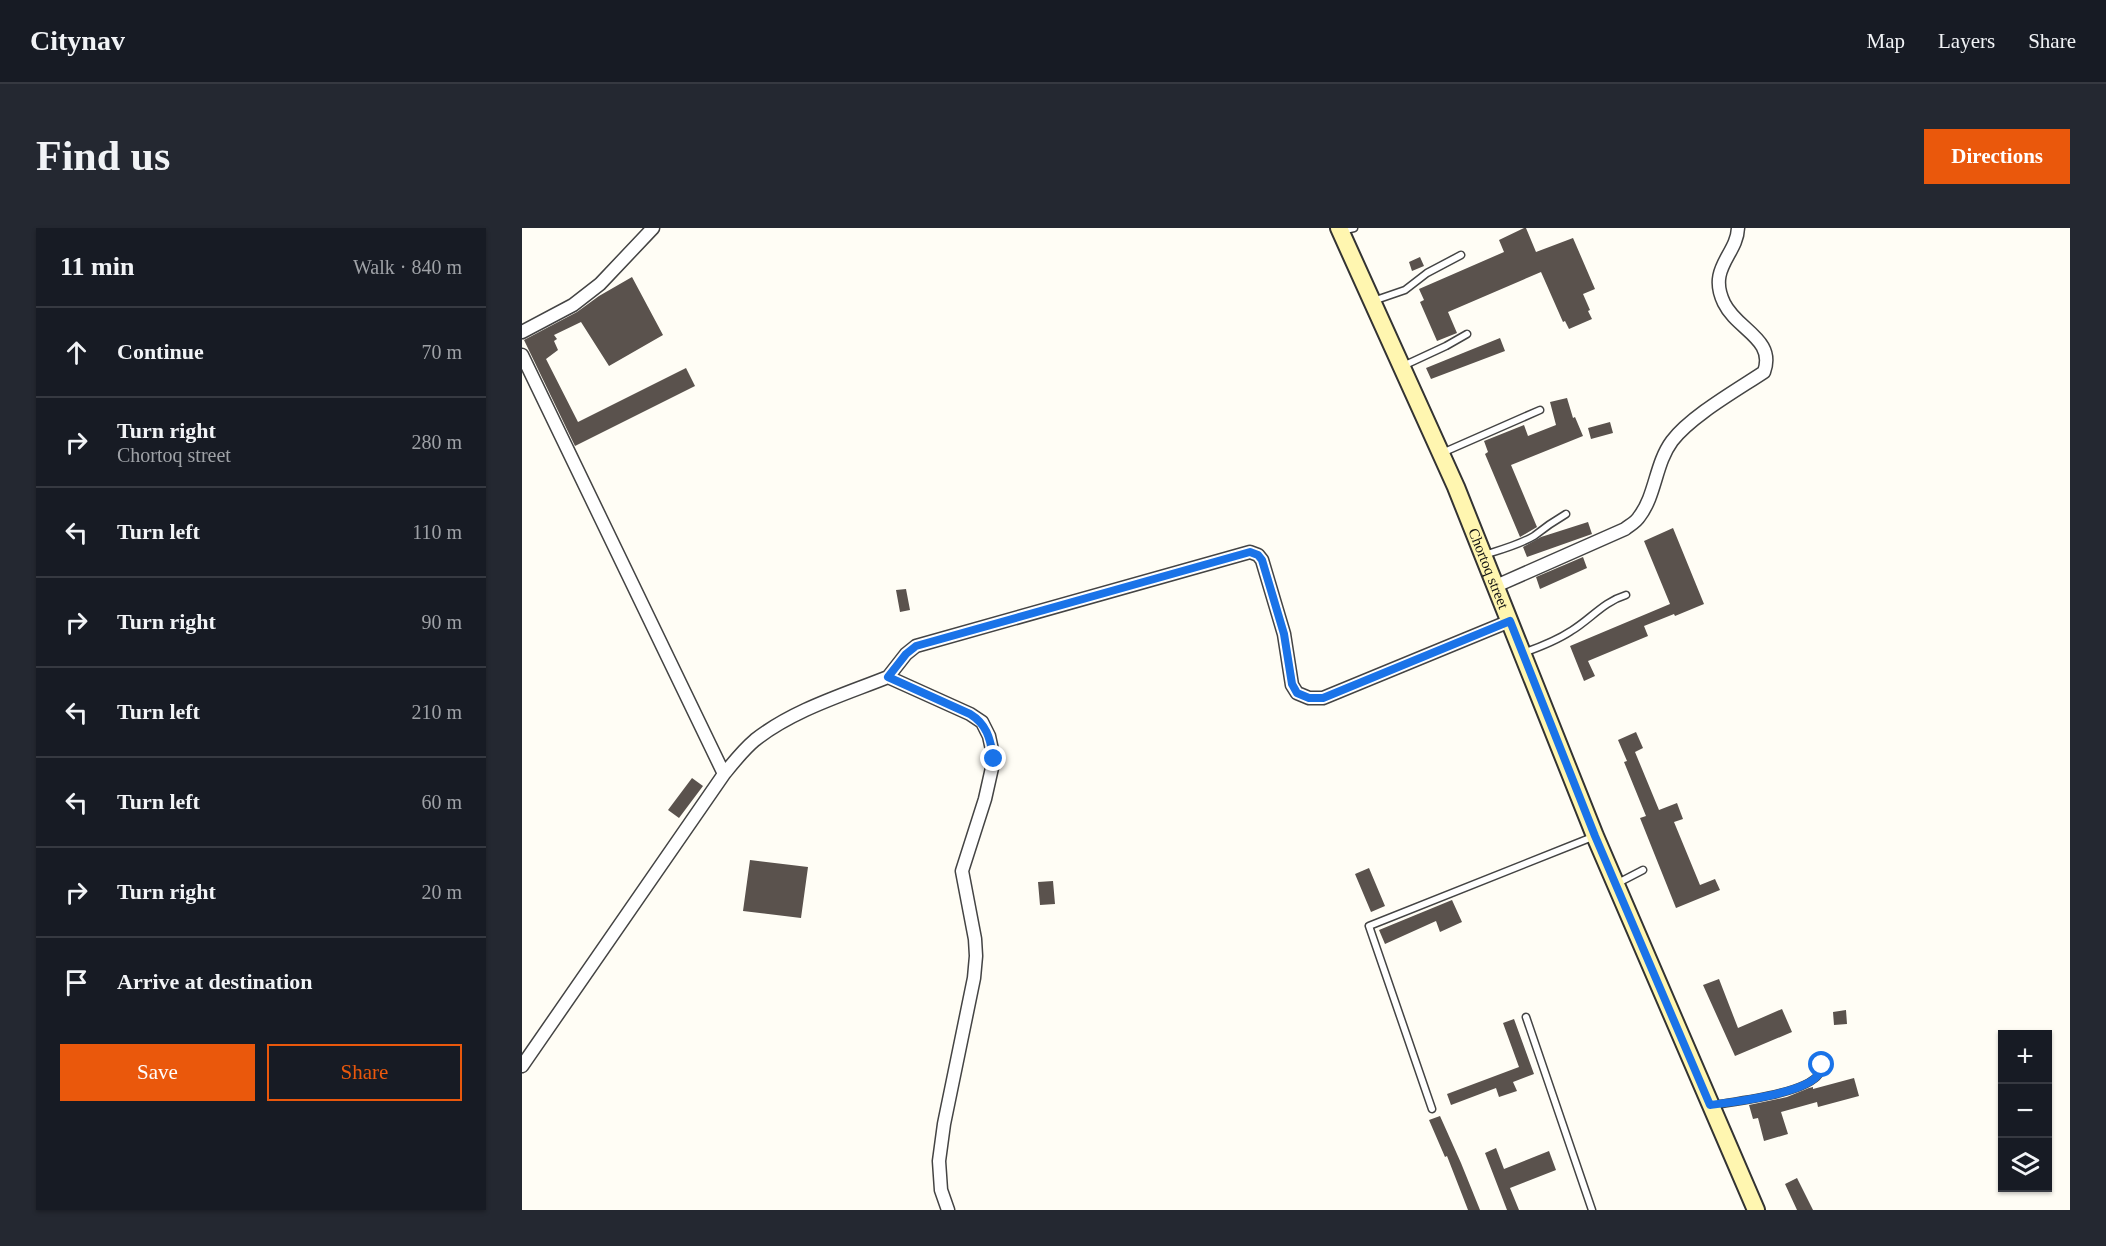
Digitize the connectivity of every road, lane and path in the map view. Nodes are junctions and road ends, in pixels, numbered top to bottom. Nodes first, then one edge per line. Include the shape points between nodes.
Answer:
1 (653, 228) edge
2 (1738, 228) edge
3 (1345, 229) edge
4 (1461, 255) dead end
5 (1372, 301) junction
6 (522, 332) edge
7 (1467, 334) dead end
8 (522, 355) edge
9 (1402, 366) junction
10 (1540, 410) dead end
11 (1442, 454) junction
12 (1566, 514) dead end
13 (1484, 555) junction
14 (1496, 586) junction
15 (1626, 595) dead end
16 (1510, 621) junction
17 (1523, 654) junction
18 (888, 677) junction
19 (724, 774) junction
20 (1595, 836) junction
21 (1643, 870) dead end
22 (1615, 884) junction
23 (1526, 1017) dead end
24 (1822, 1065) dead end
25 (522, 1066) edge
26 (1710, 1105) junction
27 (1432, 1109) dead end
28 (948, 1210) edge
29 (1592, 1210) edge
30 (1756, 1210) edge

1 - 6 street via 600,284 573,305
2 - 14 street via 1738,237 1722,265 1721,292 1732,314 1765,348 1768,361 1764,372 1697,418 1673,440 1638,519 1625,529
3 - 5 main road, Chortoq street
4 - 5 lane via 1405,290
5 - 9 main road, Chortoq street
7 - 9 lane
8 - 19 street
9 - 11 main road, Chortoq street
10 - 11 lane
11 - 13 main road, Chortoq street
12 - 13 lane via 1533,536
13 - 14 main road, Chortoq street
14 - 16 main road, Chortoq street
15 - 17 lane via 1612,599 1546,645
16 - 17 main road, Chortoq street
16 - 18 street via 1323,698 1309,698 1297,693 1292,684 1284,634 1262,560 1250,552 916,646
17 - 20 main road, Chortoq street
18 - 19 street via 773,727 752,742
18 - 28 street via 982,722 994,759 962,871 976,956 939,1161 941,1190
19 - 25 street
20 - 22 main road, Chortoq street
20 - 27 lane via 1369,926
21 - 22 lane
22 - 26 main road, Chortoq street
23 - 29 lane
24 - 26 lane via 1819,1075 1801,1086
26 - 30 main road, Chortoq street

